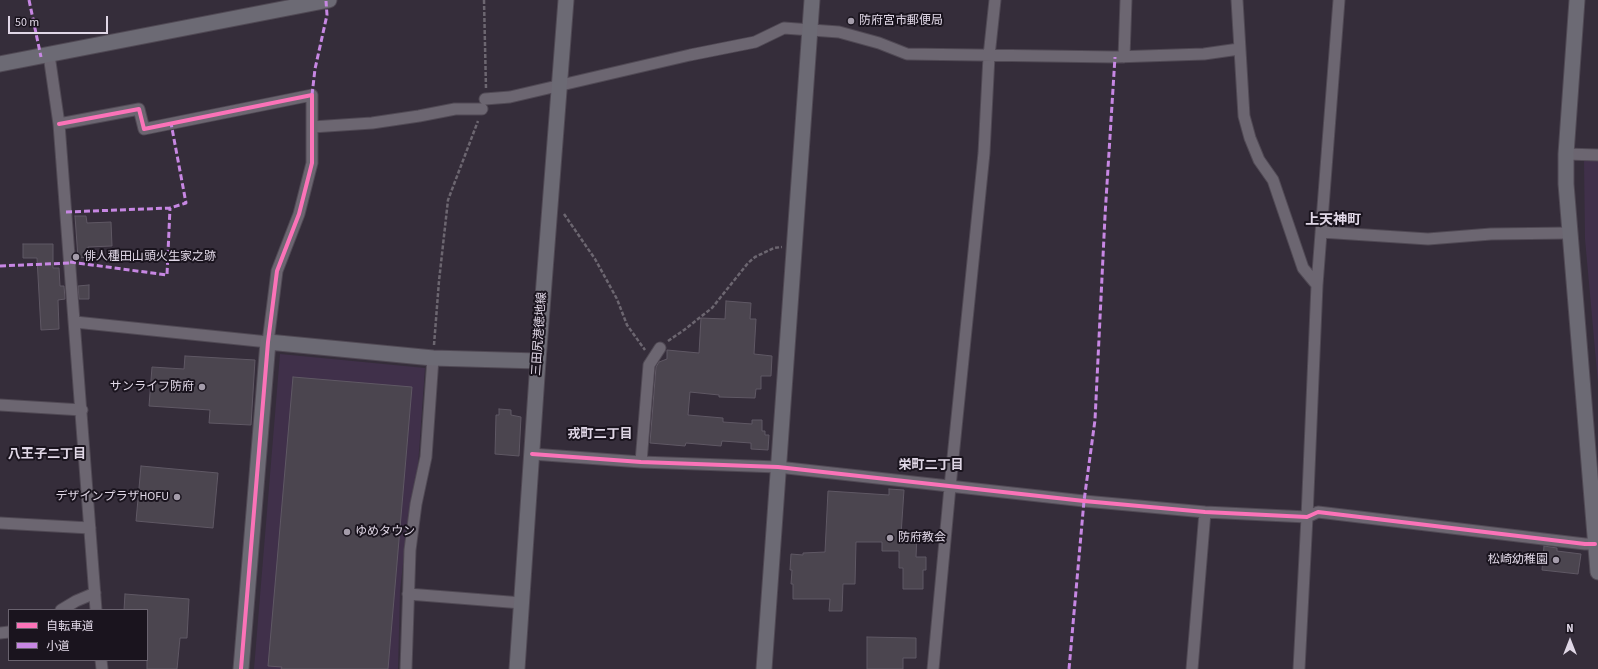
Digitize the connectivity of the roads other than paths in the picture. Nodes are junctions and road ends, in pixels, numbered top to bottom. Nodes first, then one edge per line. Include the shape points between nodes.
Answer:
1 (328, 0) edge
2 (566, 0) edge
3 (812, 0) edge
4 (995, 0) edge
5 (1126, 0) edge
6 (1237, 0) edge
7 (1339, 0) edge
8 (1577, 0) edge
9 (810, 31) junction
10 (1239, 49) junction
11 (49, 55) junction
12 (989, 56) junction
13 (1124, 57) junction
14 (0, 64) edge
15 (560, 85) junction
16 (59, 124) junction
17 (312, 127) junction
18 (1566, 154) junction
19 (1598, 155) edge
20 (1321, 232) junction
21 (1569, 233) junction
22 (1317, 285) junction
23 (75, 322) junction
24 (268, 342) junction
25 (660, 348) road end
26 (433, 358) junction
27 (538, 361) junction
28 (0, 405) edge
29 (82, 410) junction
30 (532, 454) junction
31 (641, 462) junction
32 (778, 466) junction
33 (950, 486) junction
34 (1205, 512) junction
35 (1307, 517) junction
36 (0, 523) edge
37 (90, 528) junction
38 (1596, 539) edge
39 (1598, 572) edge
40 (95, 593) junction
41 (408, 594) junction
42 (522, 603) junction
43 (63, 609) edge
44 (96, 609) edge
45 (241, 669) edge
46 (406, 669) edge
47 (517, 669) edge
48 (764, 669) edge
49 (933, 669) edge
50 (1192, 669) edge
51 (1299, 669) edge

1 - 11 street
2 - 15 street, 三田尻港徳地線
3 - 9 street
4 - 12 street
5 - 13 street
6 - 10 street
7 - 20 street
8 - 18 street
9 - 12 street via 839,32 907,54
9 - 15 street via 784,28 755,42 682,56
9 - 32 street
10 - 13 street via 1204,54
10 - 22 street via 1244,116 1250,138 1259,160 1273,180 1303,268
11 - 14 street
11 - 16 street
12 - 13 street
12 - 33 street via 984,153
15 - 17 street via 483,104 419,116 372,123
15 - 27 street, 三田尻港徳地線
16 - 17 street via 139,110 144,129 312,95
16 - 23 street
17 - 24 street via 312,163 299,214 277,271
18 - 19 street
18 - 21 street
20 - 21 street via 1428,239 1491,234
20 - 22 street
21 - 38 street
22 - 35 street
23 - 24 street
23 - 29 street
24 - 26 street
24 - 45 street
25 - 31 street via 649,365
26 - 27 street
26 - 41 street via 426,457 416,504
27 - 30 street, 三田尻港徳地線
28 - 29 street
29 - 37 street
30 - 31 street
30 - 42 street, 三田尻港徳地線
31 - 32 street
32 - 33 street
32 - 48 street
33 - 34 street
33 - 49 street
34 - 35 street
34 - 50 street
35 - 38 street via 1318,512 1585,544
35 - 51 street
36 - 37 street
37 - 40 street
38 - 39 street
40 - 43 street
40 - 44 street
41 - 42 street
41 - 46 street
42 - 47 street, 三田尻港徳地線

